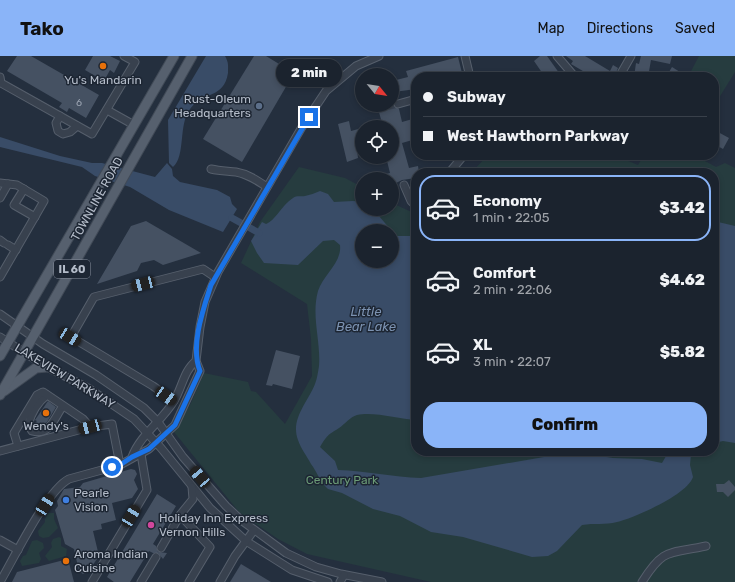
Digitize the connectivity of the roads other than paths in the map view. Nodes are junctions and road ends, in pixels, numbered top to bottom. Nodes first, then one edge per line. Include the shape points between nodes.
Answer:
1 (124, 56) edge
2 (174, 56) edge
3 (192, 56) edge
4 (379, 56) edge
5 (465, 56) edge
6 (557, 56) edge
7 (631, 56) edge
8 (469, 72) edge
9 (570, 72) edge
10 (622, 72) edge
11 (0, 77) edge
12 (411, 100) edge
13 (399, 104) tunnel mouth
14 (107, 110) junction
15 (60, 116) junction
16 (134, 125) junction
17 (77, 126) junction
18 (460, 160) edge
19 (453, 168) edge
20 (211, 169) dead end
21 (0, 183) edge
22 (8, 184) junction
23 (404, 185) dead end
24 (267, 187) junction
25 (24, 189) junction
26 (0, 198) edge
27 (411, 202) edge
28 (35, 217) junction
29 (4, 243) edge
30 (16, 250) junction
31 (0, 277) edge
32 (215, 277) junction
33 (0, 314) edge
34 (17, 327) junction
35 (32, 338) junction
36 (4, 339) edge
37 (24, 353) junction
38 (0, 356) edge
39 (196, 361) junction
40 (47, 367) junction
41 (1, 394) edge
42 (47, 395) junction
43 (174, 401) junction
44 (63, 406) junction
45 (158, 422) junction
46 (90, 427) junction
47 (148, 432) junction
48 (166, 433) junction
49 (156, 443) junction
50 (18, 446) junction
51 (0, 451) edge
52 (141, 454) junction
53 (132, 457) junction
54 (120, 465) junction
55 (192, 486) junction
56 (180, 515) junction
57 (254, 530) junction
58 (0, 540) edge
59 (246, 541) junction
60 (706, 546) dead end
61 (161, 548) dead end
62 (18, 550) junction
63 (156, 557) dead end
64 (344, 575) junction
65 (0, 582) edge
66 (92, 582) edge
67 (141, 582) edge
68 (189, 582) edge
69 (220, 582) edge
70 (328, 582) edge
71 (340, 582) edge
72 (382, 582) edge
73 (642, 582) edge

1 - 14 street via 135,62
2 - 16 main road, TOWNLINE ROAD / IL 60
3 - 35 main road, TOWNLINE ROAD / IL 60
4 - 24 street via 356,66 326,92
5 - 8 street
6 - 9 street
7 - 10 street
11 - 15 street via 1,83
12 - 13 street
14 - 16 street
14 - 17 street via 92,134
15 - 17 street
15 - 17 street via 56,123 58,131 63,134
16 - 34 main road, TOWNLINE ROAD / IL 60
18 - 19 street
20 - 24 street via 250,176
21 - 22 street
22 - 25 street via 18,185
22 - 26 street
23 - 27 street
24 - 32 street
25 - 28 street via 44,201
25 - 28 street via 14,205
28 - 30 street
29 - 30 street
30 - 31 street
32 - 39 street via 205,302
32 - 43 street via 203,269 94,297 70,337
33 - 34 street, LAKEVIEW PARKWAY
34 - 35 street, LAKEVIEW PARKWAY
34 - 36 main road, TOWNLINE ROAD / IL 60
35 - 37 main road, TOWNLINE ROAD / IL 60
35 - 45 street, LAKEVIEW PARKWAY via 122,391
36 - 37 street, LAKEVIEW PARKWAY
36 - 38 main road, TOWNLINE ROAD / IL 60
37 - 40 street, LAKEVIEW PARKWAY
37 - 41 main road, TOWNLINE ROAD / IL 60
39 - 43 street via 189,366
39 - 48 street via 200,371 175,425
40 - 41 main road via 36,368
40 - 47 street, LAKEVIEW PARKWAY via 88,388 134,419
42 - 44 street
42 - 44 street via 41,400 30,419 28,425 32,431 39,433 48,429
42 - 50 street via 43,392 37,395 14,433
43 - 45 street
44 - 46 street via 83,419
45 - 47 street
45 - 48 street, LAKEVIEW PARKWAY
46 - 50 street
46 - 54 street via 112,424
47 - 49 street, LAKEVIEW PARKWAY
47 - 53 street
48 - 49 street
48 - 57 street, LAKEVIEW PARKWAY via 183,457 220,499
49 - 52 street
49 - 55 street, LAKEVIEW PARKWAY
50 - 51 street
52 - 53 street
52 - 66 street via 147,490
53 - 54 street
54 - 62 street via 61,483
55 - 56 street via 193,499
55 - 59 street, LAKEVIEW PARKWAY via 219,517
56 - 61 street
56 - 68 street via 210,547
57 - 59 street
57 - 64 street, LAKEVIEW PARKWAY via 296,558
58 - 62 street
59 - 69 street
59 - 70 street, LAKEVIEW PARKWAY via 292,570
60 - 73 street via 667,554 653,564
62 - 65 street
63 - 67 street
64 - 71 street
64 - 72 street, LAKEVIEW PARKWAY

